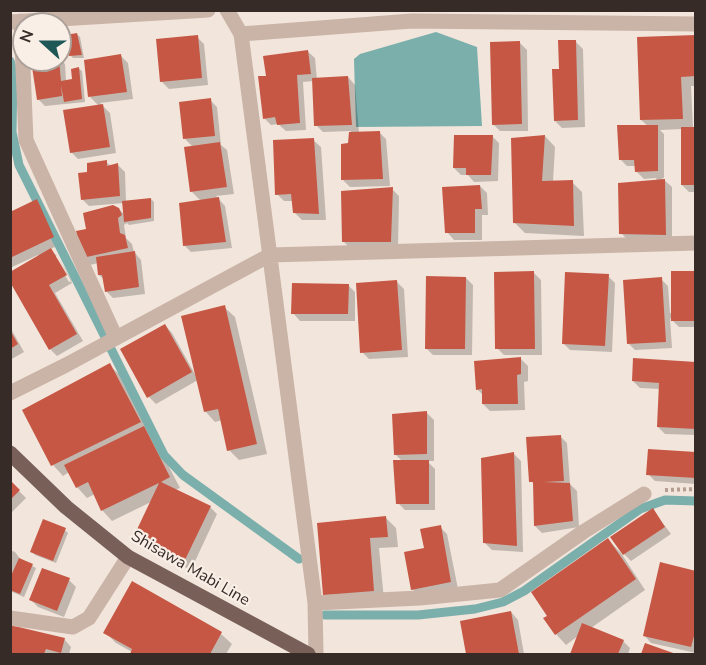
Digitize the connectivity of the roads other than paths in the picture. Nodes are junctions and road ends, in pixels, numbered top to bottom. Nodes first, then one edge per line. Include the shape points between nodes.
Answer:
1 (208, 10) edge
2 (227, 10) edge
3 (72, 18) edge
4 (696, 24) edge
5 (241, 34) junction
6 (20, 72) edge
7 (696, 243) edge
8 (270, 255) junction
9 (116, 338) junction
10 (10, 393) edge
11 (10, 453) edge
12 (644, 494) road end
13 (128, 557) junction
14 (315, 603) junction
15 (10, 618) edge
16 (308, 654) edge
17 (316, 654) edge

1 - 3 street
2 - 5 street
4 - 5 street via 412,21
5 - 8 street
6 - 9 street via 26,140
7 - 8 street
8 - 9 street
8 - 14 street
9 - 10 street
11 - 13 main road, Shisawa Mabi Line via 66,507
12 - 14 street via 500,590
13 - 15 street via 89,618 73,627
13 - 16 main road, Shisawa Mabi Line
14 - 17 street

